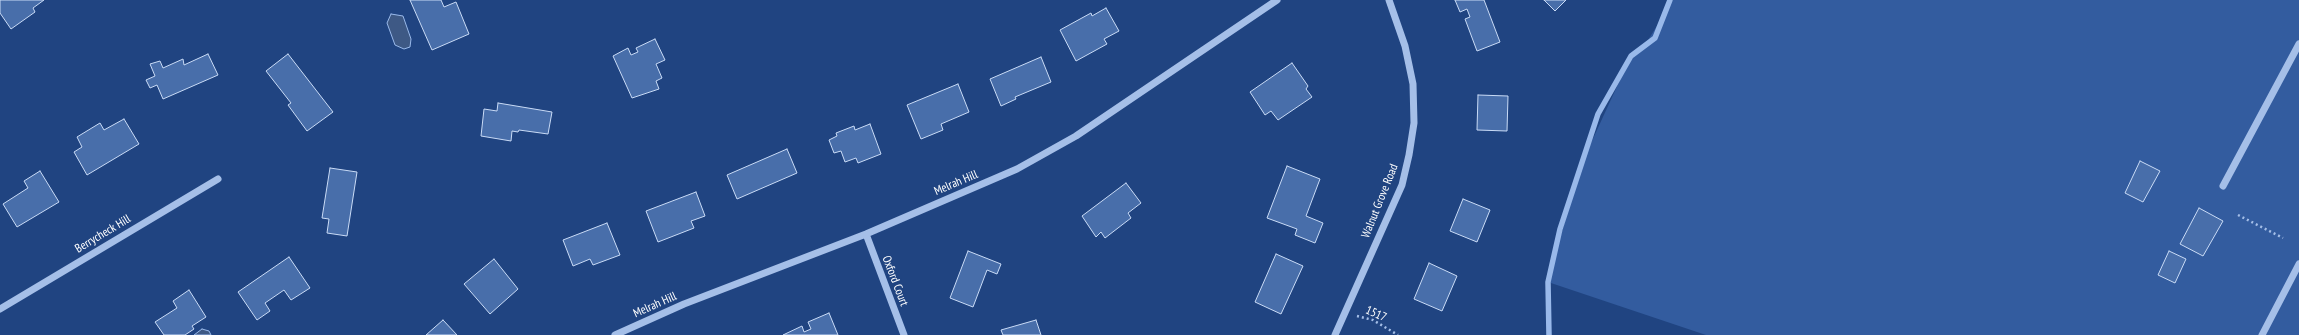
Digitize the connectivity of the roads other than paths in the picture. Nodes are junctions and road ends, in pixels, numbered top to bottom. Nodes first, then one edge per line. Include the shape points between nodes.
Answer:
1 (1277, 0) edge
2 (1389, 0) edge
3 (2299, 44) edge
4 (218, 179) dead end
5 (2223, 186) dead end
6 (866, 234) junction
7 (2299, 264) edge
8 (0, 309) edge
9 (616, 335) edge
10 (904, 335) edge
11 (1335, 335) edge
12 (2262, 335) edge

1 - 6 street, Melrah Hill via 1076,136 1017,169
2 - 11 street, Walnut Grove Road via 1405,46 1413,84 1414,123 1409,155 1402,184
3 - 5 street
4 - 8 street, Berrycheck Hill
6 - 9 street, Melrah Hill via 731,285
6 - 10 street, Oxford Court
7 - 12 street

